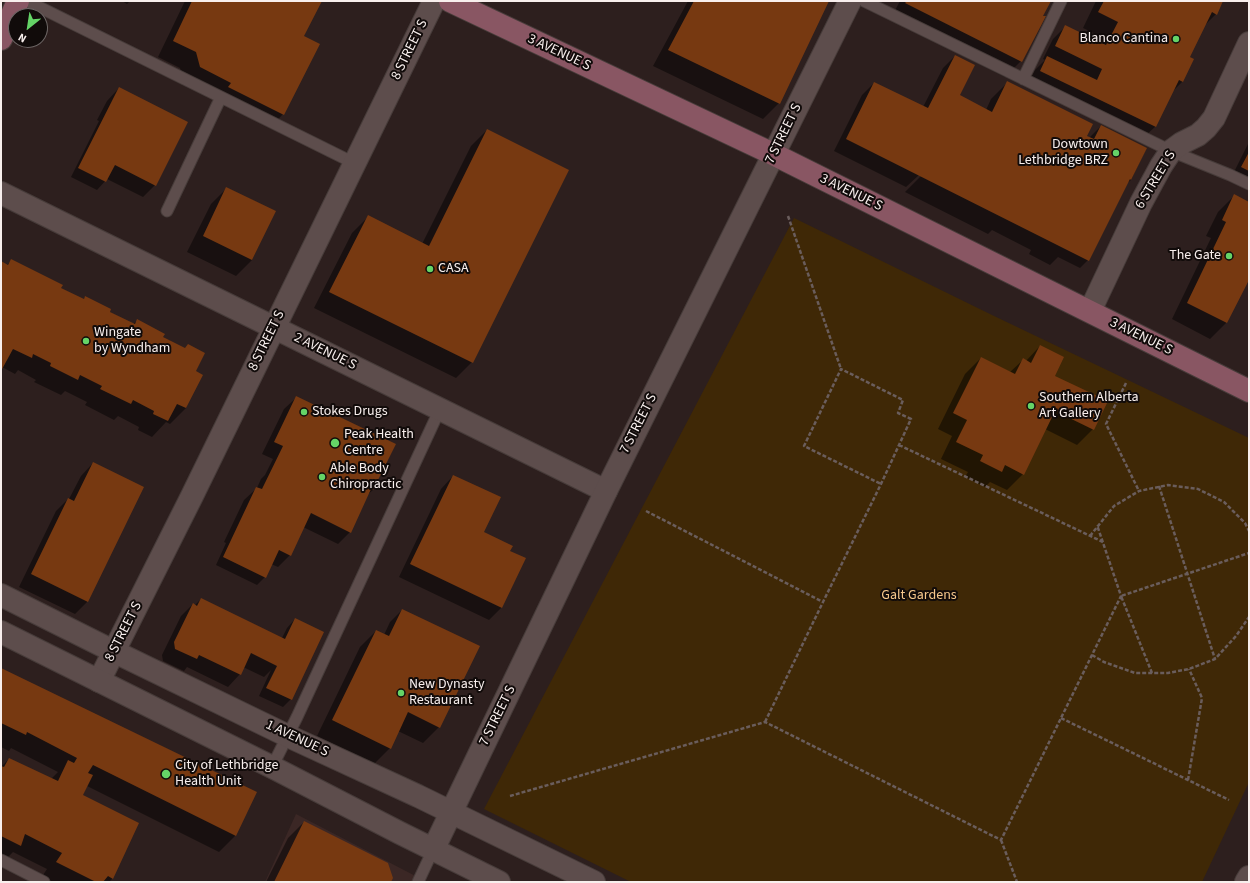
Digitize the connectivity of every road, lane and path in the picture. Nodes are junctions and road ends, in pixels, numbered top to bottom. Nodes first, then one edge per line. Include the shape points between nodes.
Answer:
1 (18, 1) edge
2 (27, 1) edge
3 (434, 1) edge
4 (450, 1) edge
5 (850, 1) edge
6 (864, 1) edge
7 (1061, 1) edge
8 (1, 39) edge
9 (1249, 42) edge
10 (1023, 79) junction
11 (221, 97) junction
12 (1171, 151) junction
13 (773, 154) junction
14 (354, 163) junction
15 (1249, 184) edge
16 (1, 193) edge
17 (167, 211) dead end
18 (788, 216) dead end
19 (1090, 311) junction
20 (274, 328) junction
21 (841, 369) junction
22 (1126, 383) dead end
23 (1249, 390) edge
24 (440, 409) junction
25 (900, 445) junction
26 (881, 484) junction
27 (1160, 486) junction
28 (606, 491) junction
29 (1139, 491) junction
30 (646, 511) dead end
31 (1097, 525) junction
32 (1249, 531) edge
33 (1090, 536) junction
34 (1104, 543) junction
35 (1249, 552) edge
36 (1188, 573) junction
37 (1, 595) edge
38 (1121, 596) junction
39 (823, 602) junction
40 (1249, 617) edge
41 (1, 632) edge
42 (115, 652) junction
43 (1092, 655) junction
44 (1215, 659) junction
45 (1189, 669) junction
46 (1152, 673) junction
47 (100, 681) junction
48 (1061, 718) junction
49 (765, 722) junction
50 (288, 736) junction
51 (272, 767) junction
52 (1188, 780) junction
53 (510, 796) dead end
54 (1229, 800) dead end
55 (451, 812) junction
56 (1001, 840) junction
57 (433, 850) junction
58 (1, 860) edge
59 (1249, 877) edge
60 (44, 882) edge
61 (418, 882) edge
62 (498, 882) edge
63 (594, 882) edge
64 (1017, 882) edge
65 (1246, 882) edge

1 - 8 main road
2 - 11 lane
3 - 14 street, 8 STREET S
4 - 13 main road, 3 AVENUE S
5 - 13 street, 7 STREET S
6 - 10 lane
7 - 10 lane
9 - 12 street, 6 STREET S via 1214,118 1198,135 1182,142
10 - 12 lane
11 - 14 lane
11 - 17 lane
12 - 15 lane
12 - 19 street, 6 STREET S via 1141,203
13 - 19 main road, 3 AVENUE S
13 - 28 street, 7 STREET S
14 - 20 street, 8 STREET S
16 - 20 street, 2 AVENUE S
18 - 21 path
19 - 23 main road, 3 AVENUE S
20 - 24 street, 2 AVENUE S
20 - 42 street, 8 STREET S
21 - 25 path via 903,400 898,413 911,419
21 - 26 path via 804,446
22 - 29 path via 1106,424
24 - 28 street, 2 AVENUE S
24 - 50 lane
25 - 26 path
25 - 33 path
26 - 39 path
27 - 29 path
27 - 32 path via 1198,489 1224,502 1245,523
27 - 36 path
28 - 55 street, 7 STREET S
29 - 31 path via 1114,506
30 - 39 path
31 - 33 path
31 - 34 path
33 - 34 path
34 - 38 path
35 - 36 path
36 - 38 path
36 - 44 path
37 - 42 street, 1 AVENUE S
38 - 43 path
38 - 46 path
39 - 49 path
40 - 44 path
41 - 47 street
42 - 47 street, 8 STREET S
42 - 50 street, 1 AVENUE S
43 - 46 path via 1135,673
43 - 48 path
44 - 45 path
45 - 46 path
45 - 52 path via 1202,698
47 - 51 street
48 - 52 path
48 - 56 path
49 - 53 path
49 - 56 path
50 - 51 lane
50 - 55 street, 1 AVENUE S
51 - 57 street
52 - 54 path
55 - 57 street, 7 STREET S
55 - 63 street, 1 AVENUE S
56 - 64 path
57 - 61 lane
57 - 62 street
58 - 60 lane
59 - 65 street

